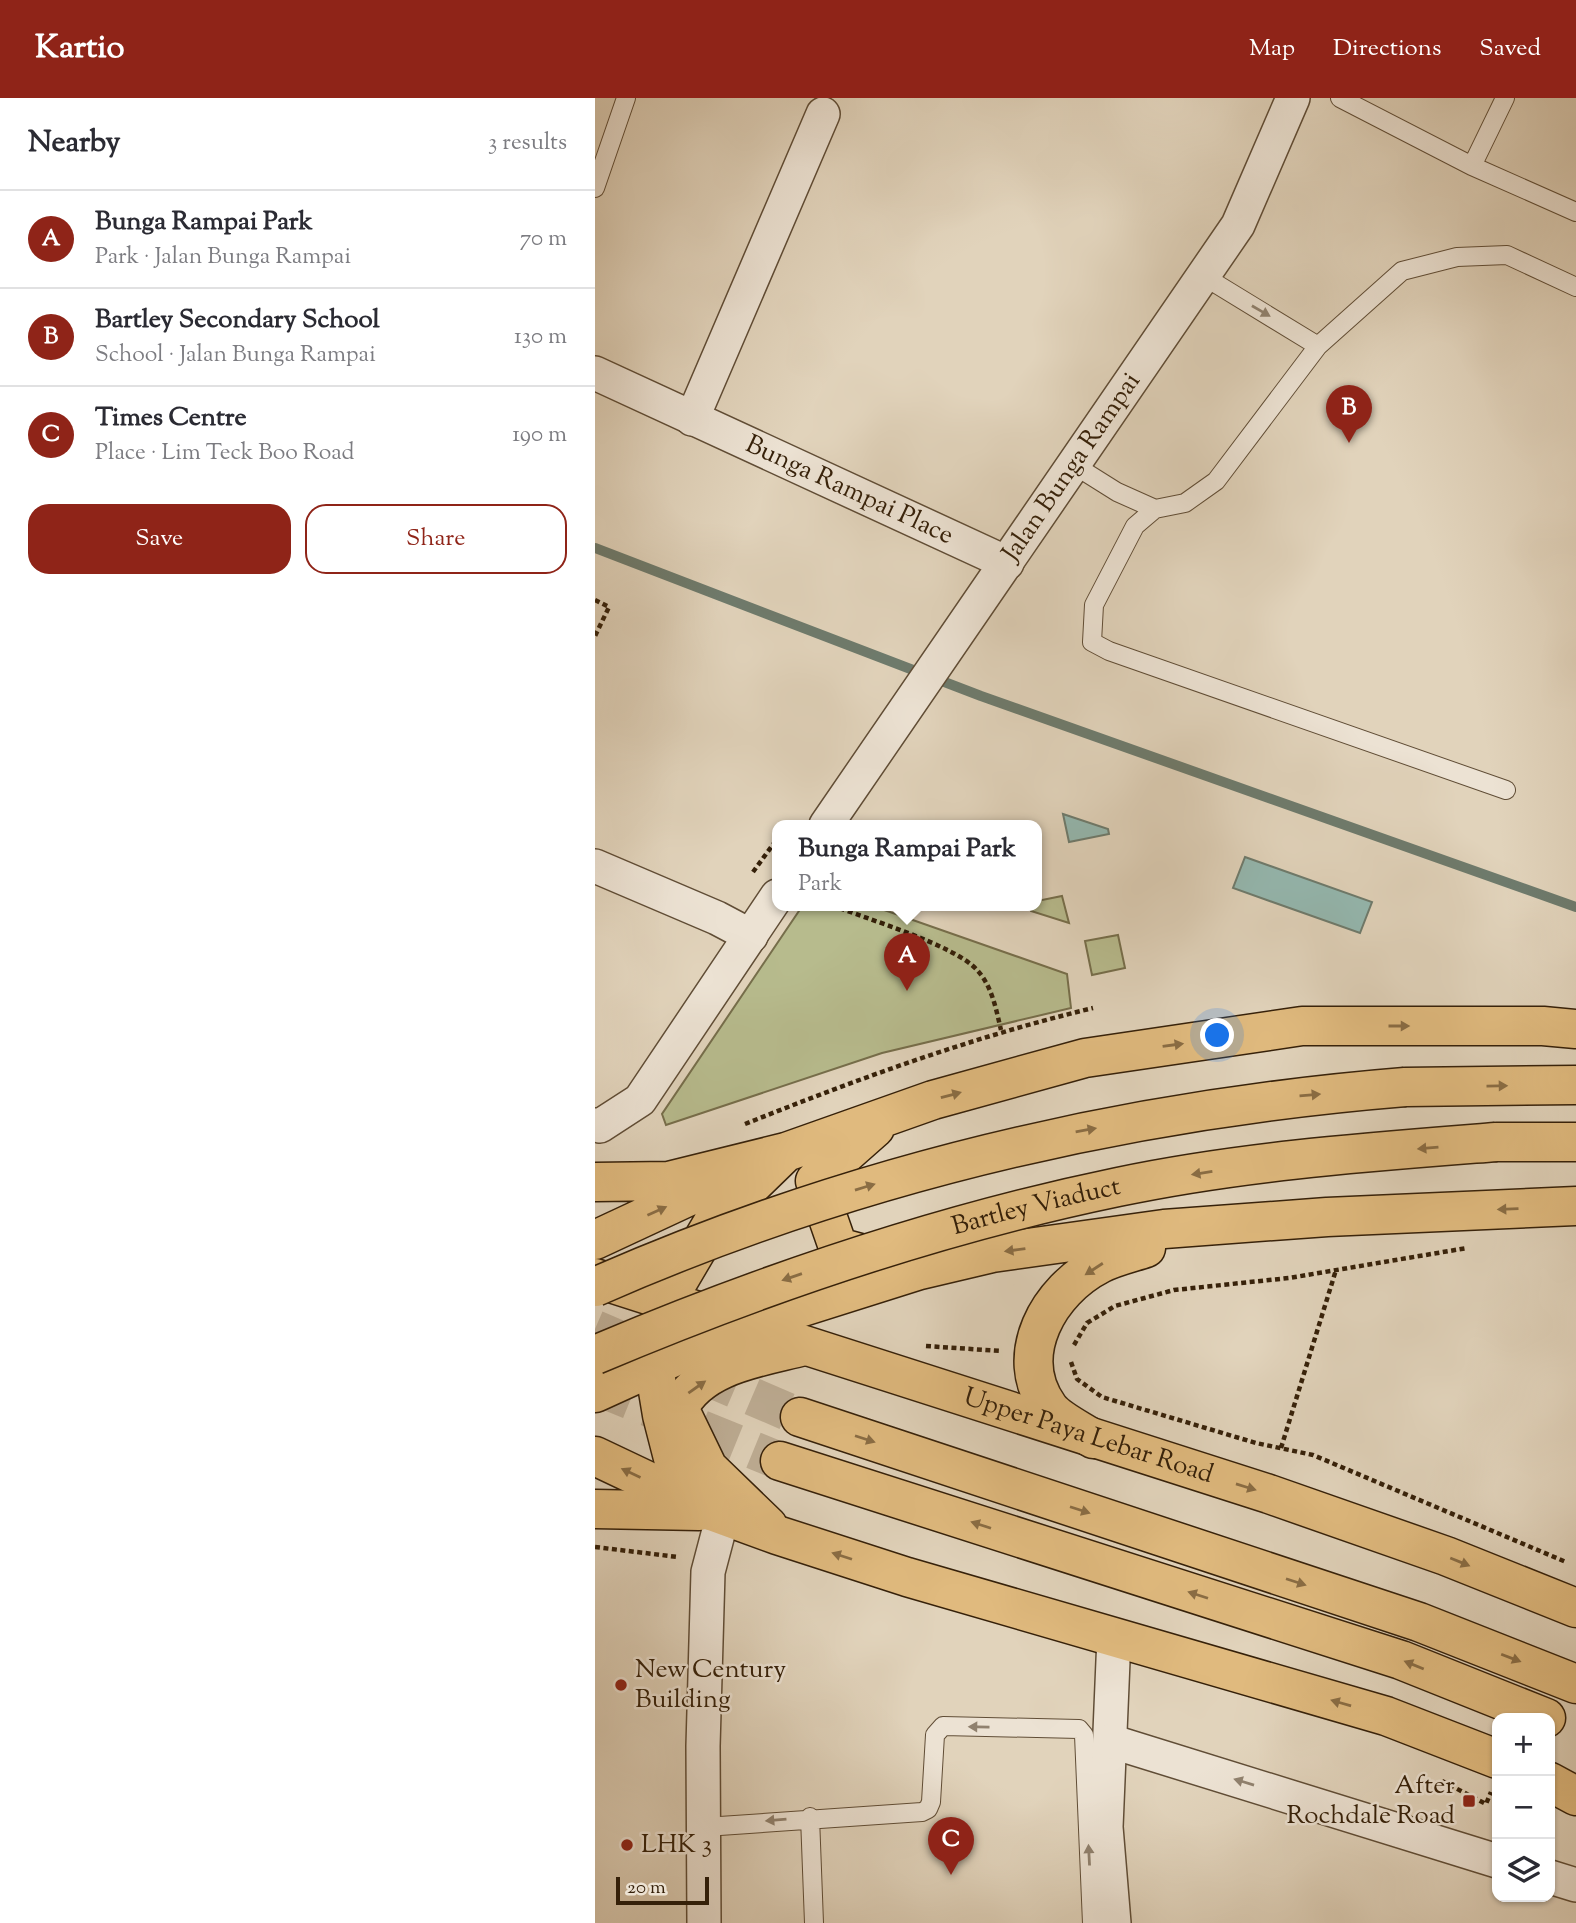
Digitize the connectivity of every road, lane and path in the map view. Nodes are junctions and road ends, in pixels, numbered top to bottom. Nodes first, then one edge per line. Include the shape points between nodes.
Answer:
1 (626, 98) edge
2 (1293, 98) edge
3 (1340, 98) edge
4 (1505, 98) edge
5 (823, 114) dead end
6 (1472, 166) junction
7 (595, 188) edge
8 (1576, 212) edge
9 (1205, 277) junction
10 (1576, 287) edge
11 (1318, 346) junction
12 (595, 373) edge
13 (692, 419) junction
14 (1075, 465) junction
15 (1155, 509) junction
16 (1007, 563) junction
17 (595, 600) edge
18 (595, 636) edge
19 (1507, 790) dead end
20 (829, 820) edge
21 (595, 866) edge
22 (772, 905) edge
23 (847, 911) edge
24 (751, 936) junction
25 (1093, 1008) dead end
26 (1576, 1029) edge
27 (1001, 1030) junction
28 (1576, 1085) edge
29 (887, 1118) junction
30 (742, 1125) dead end
31 (598, 1126) edge
32 (1576, 1142) edge
33 (786, 1152) junction
34 (595, 1182) edge
35 (1576, 1206) edge
36 (1204, 1228) junction
37 (595, 1240) edge
38 (1476, 1247) dead end
39 (920, 1270) junction
40 (1336, 1270) junction
41 (595, 1278) edge
42 (595, 1287) edge
43 (666, 1302) junction
44 (742, 1326) junction
45 (804, 1346) junction
46 (595, 1354) edge
47 (654, 1367) junction
48 (595, 1393) edge
49 (800, 1417) tunnel mouth
50 (1093, 1439) junction
51 (1281, 1448) junction
52 (595, 1456) edge
53 (780, 1461) tunnel mouth
54 (595, 1509) edge
55 (717, 1513) junction
56 (777, 1535) junction
57 (595, 1547) edge
58 (711, 1561) junction
59 (1566, 1562) dead end
60 (1576, 1608) edge
61 (1114, 1637) junction
62 (1576, 1684) edge
63 (1533, 1713) edge
64 (1555, 1722) edge
65 (1576, 1732) edge
66 (1110, 1741) junction
67 (1492, 1770) edge
68 (1494, 1776) edge
69 (1442, 1781) dead end
70 (1555, 1785) edge
71 (1576, 1796) edge
72 (810, 1818) junction
73 (705, 1826) junction
74 (1492, 1859) edge
75 (1555, 1879) edge
76 (1576, 1885) edge
77 (704, 1923) edge
78 (814, 1923) edge
79 (1092, 1923) edge
80 (1114, 1923) edge

1 - 7 lane
2 - 9 street, Jalan Bunga Rampai via 1238,225
3 - 6 lane
4 - 6 lane
5 - 13 street
6 - 8 lane
9 -> 11 lane
9 - 14 street, Jalan Bunga Rampai
10 - 11 lane via 1507,256 1457,257 1402,271
11 - 15 lane via 1216,481 1185,503
12 - 13 street, Bunga Rampai Place
13 - 16 street, Bunga Rampai Place
14 - 15 lane
14 - 16 street, Jalan Bunga Rampai
15 - 19 lane via 1135,526 1094,604 1092,642 1109,652
16 - 20 street, Jalan Bunga Rampai
17 - 18 path via 609,607
21 - 24 street
22 - 24 street
23 - 27 path via 955,954 974,967 994,1001
24 - 31 street via 640,1100
25 - 27 path
29 -> 26 main road via 933,1100 1085,1058 1302,1026
27 - 30 path via 862,1077
42 -> 28 main road, bridge via 790,1210 1045,1138 1299,1096 1405,1087
29 - 33 main road
29 - 39 main road via 815,1181 838,1247
32 -> 46 main road, Bartley Viaduct, bridge via 1496,1142 1304,1157 1118,1186 954,1228 795,1276
33 - 34 main road via 669,1181
37 -> 33 main road
33 - 43 main road via 712,1224
35 -> 36 main road via 1327,1217
36 -> 39 main road via 1164,1229 992,1253
36 -> 50 main road via 1099,1264 1066,1289 1044,1315 1033,1352 1036,1381 1050,1409
38 - 40 path
39 - 44 main road
40 - 51 path
40 - 51 path via 1174,1290 1115,1306 1087,1324 1068,1354 1077,1378 1102,1396
41 - 43 main road, Upper Paya Lebar Road
43 - 44 main road, Upper Paya Lebar Road
43 - 47 main road
44 - 45 main road, Upper Paya Lebar Road
44 - 47 main road
45 - 50 main road, Upper Paya Lebar Road
56 -> 45 main road via 708,1468 680,1408 686,1395 728,1365
47 - 48 main road
47 - 55 main road via 673,1458
49 -> 62 main road via 1419,1622
50 -> 60 main road, Upper Paya Lebar Road via 1282,1498
51 - 59 path via 1313,1455
55 -> 52 main road
63 -> 53 main road via 1402,1660
54 - 55 main road
55 - 56 main road
55 - 58 street
61 -> 56 main road
57 - 58 path
58 - 73 street via 703,1746
61 - 66 street
67 -> 61 main road via 1386,1716
64 - 65 main road
74 -> 66 street
66 - 80 street via 1106,1828
68 - 69 path via 1486,1804
70 - 71 main road
72 -> 73 lane
72 - 78 lane
79 -> 72 lane via 1084,1735 1079,1729 943,1726 935,1735 928,1809
73 - 77 street
75 - 76 street

